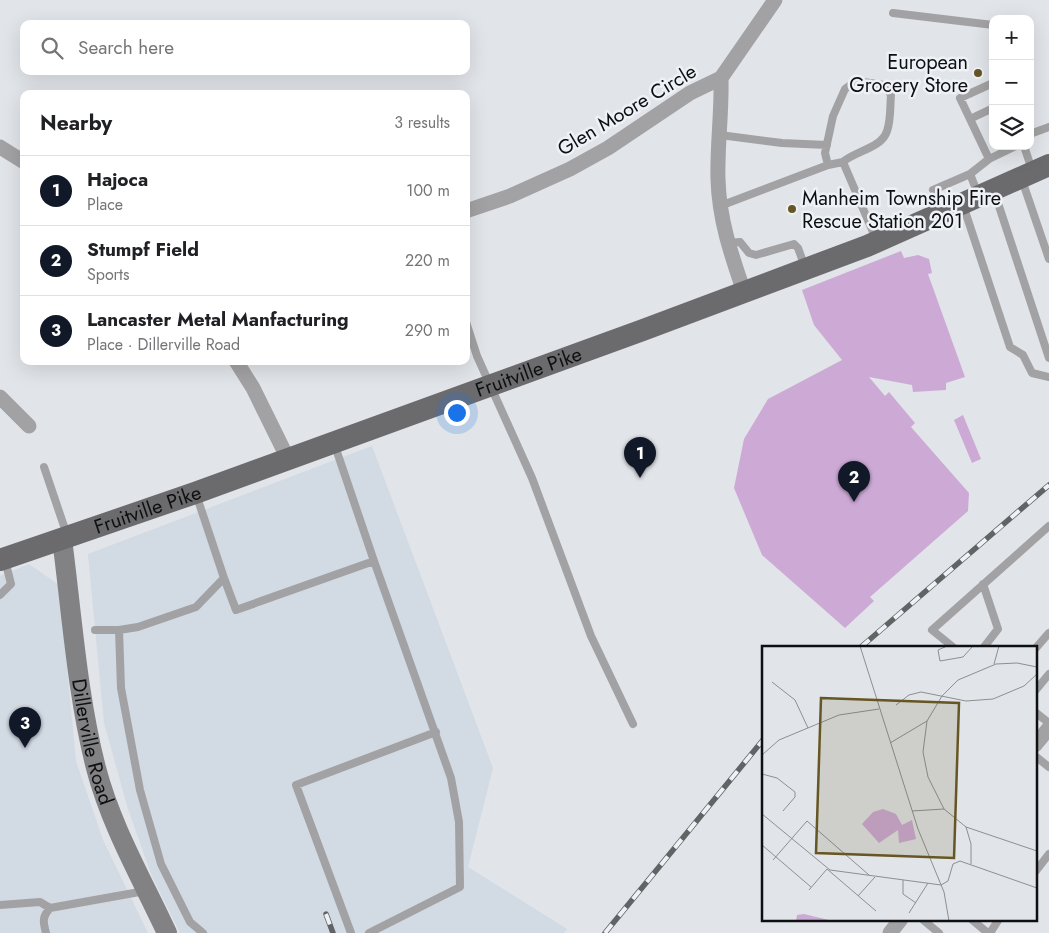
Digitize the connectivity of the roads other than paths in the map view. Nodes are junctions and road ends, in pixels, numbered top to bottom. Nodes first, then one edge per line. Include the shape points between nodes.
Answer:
1 (775, 0) edge
2 (893, 13) dead end
3 (989, 25) edge
4 (721, 78) junction
5 (989, 85) edge
6 (989, 110) edge
7 (970, 119) junction
8 (1049, 127) edge
9 (1034, 133) edge
10 (720, 135) junction
11 (827, 145) junction
12 (0, 147) edge
13 (1008, 150) edge
14 (1026, 150) edge
15 (989, 159) junction
16 (20, 160) edge
17 (843, 162) junction
18 (828, 165) junction
19 (1034, 171) edge
20 (970, 174) junction
21 (933, 190) dead end
22 (978, 196) junction
23 (720, 206) junction
24 (470, 210) edge
25 (877, 241) junction
26 (727, 243) junction
27 (1049, 259) edge
28 (805, 268) junction
29 (744, 292) junction
30 (470, 333) edge
31 (1049, 358) edge
32 (241, 365) edge
33 (1049, 377) edge
34 (491, 384) junction
35 (0, 397) edge
36 (29, 426) dead end
37 (334, 442) junction
38 (288, 459) junction
39 (44, 467) dead end
40 (195, 493) junction
41 (1049, 526) edge
42 (65, 538) junction
43 (2, 559) edge
44 (374, 562) junction
45 (224, 578) junction
46 (983, 584) junction
47 (0, 595) edge
48 (95, 630) dead end
49 (118, 630) junction
50 (1049, 633) edge
51 (952, 646) edge
52 (985, 646) edge
53 (1036, 648) edge
54 (1049, 674) edge
55 (1036, 690) edge
56 (1036, 713) edge
57 (1049, 722) edge
58 (633, 724) dead end
59 (1049, 728) edge
60 (436, 732) junction
61 (1036, 744) edge
62 (1036, 757) edge
63 (1049, 767) edge
64 (1049, 854) edge
65 (1036, 871) edge
66 (147, 891) junction
67 (0, 905) edge
68 (50, 908) junction
69 (900, 920) edge
70 (923, 920) edge
71 (972, 920) edge
72 (998, 920) edge
73 (46, 933) edge
74 (166, 933) edge
75 (203, 933) edge
76 (351, 933) edge
77 (369, 933) edge
78 (890, 933) edge
79 (939, 933) edge
80 (989, 933) edge

1 - 4 street, Glen Moore Circle
2 - 3 lane
4 - 10 street
4 - 24 street, Glen Moore Circle via 690,93 608,148 570,169
5 - 7 lane via 960,98
6 - 7 lane
7 - 15 lane
8 - 9 lane
10 - 11 lane
10 - 23 street
11 - 17 lane via 845,89 856,81 884,84 891,95 887,132 879,142
11 - 18 lane
12 - 16 street
13 - 15 lane
14 - 19 lane
15 - 20 lane
17 - 18 lane
17 - 25 lane
18 - 23 lane
19 - 22 main road, Fruitville Pike
19 - 27 lane
20 - 21 lane
20 - 22 lane
22 - 25 main road, Fruitville Pike
22 - 31 lane via 1008,234
22 - 33 lane via 979,255 1010,347 1024,355 1032,373
23 - 26 street
25 - 28 main road, Fruitville Pike
26 - 28 lane via 740,242 753,255 794,244
26 - 29 street
28 - 29 main road, Fruitville Pike
29 - 34 main road, Fruitville Pike
30 - 34 lane
32 - 38 street
34 - 37 main road, Fruitville Pike
34 - 58 lane via 532,478 591,636
35 - 36 street
37 - 38 main road, Fruitville Pike
37 - 44 lane
38 - 40 main road, Fruitville Pike
39 - 42 lane
40 - 42 main road, Fruitville Pike
40 - 45 lane
41 - 46 lane
42 - 43 main road, Fruitville Pike
42 - 66 main road, Dillerville Road via 83,705 96,770 109,808
43 - 47 lane via 11,584
44 - 45 lane via 236,610
44 - 60 lane
45 - 49 lane via 196,607 138,627
46 - 51 lane via 932,630
46 - 52 lane via 998,629
48 - 49 lane
49 - 75 lane via 121,688 140,790 161,864 190,922
50 - 53 lane
54 - 55 lane
56 - 57 lane
59 - 61 street
60 - 76 lane via 296,785
60 - 77 lane via 451,778 459,822 460,887
62 - 63 lane
64 - 65 lane
66 - 68 lane
66 - 74 main road, Dillerville Road
67 - 68 lane via 40,902
68 - 73 lane via 43,921
69 - 78 street
70 - 79 lane
71 - 80 lane
72 - 80 lane

